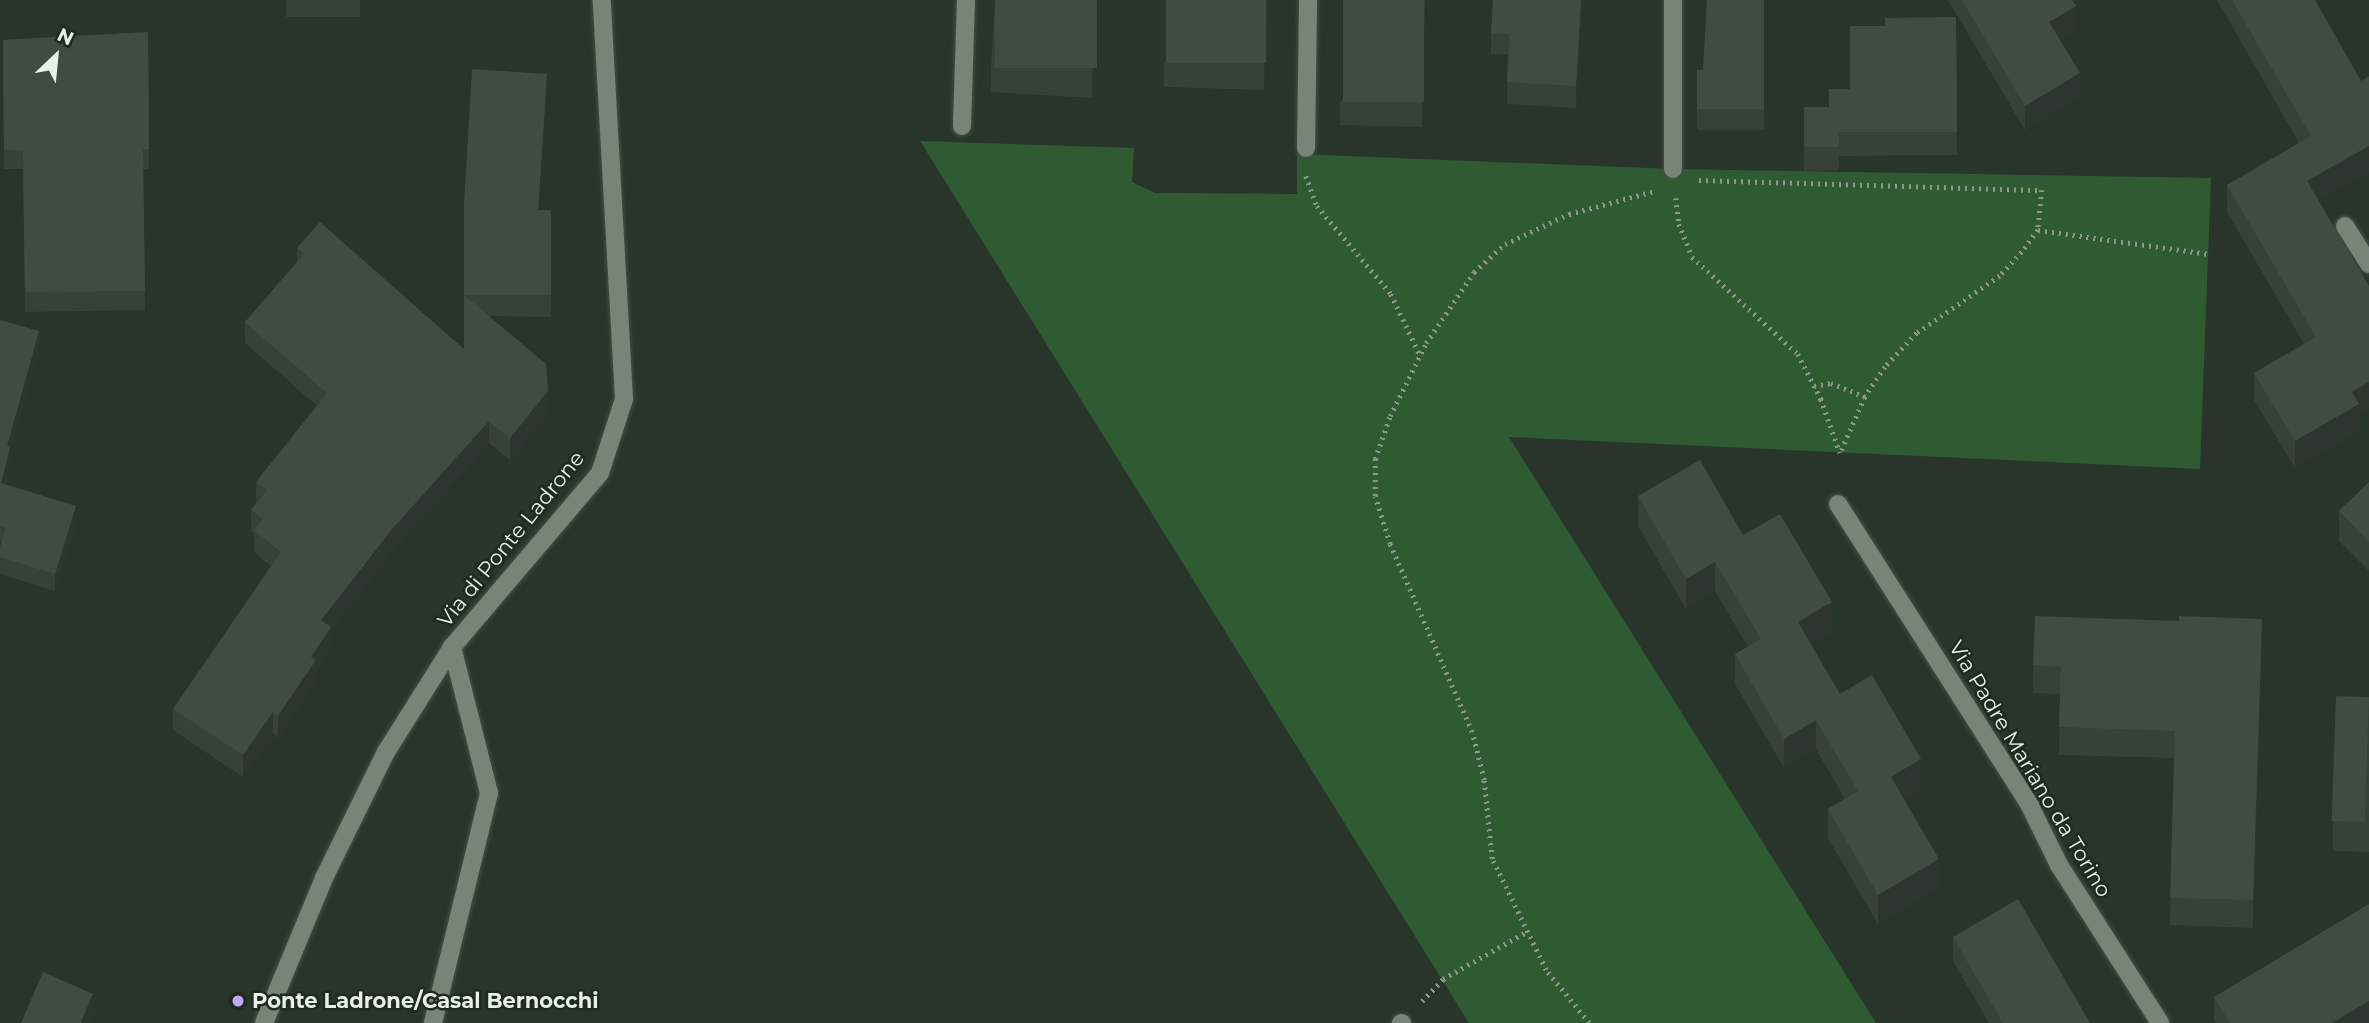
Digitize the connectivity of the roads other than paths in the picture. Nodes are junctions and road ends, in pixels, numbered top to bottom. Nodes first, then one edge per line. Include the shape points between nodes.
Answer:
1 (602, 0) edge
2 (966, 0) edge
3 (1308, 0) edge
4 (1673, 0) edge
5 (962, 126) dead end
6 (1306, 148) dead end
7 (1674, 177) road end
8 (2345, 226) dead end
9 (2369, 264) edge
10 (1838, 504) dead end
11 (452, 647) junction
12 (264, 1023) edge
13 (433, 1023) edge
14 (2160, 1023) edge

1 - 11 street, Via di Ponte Ladrone via 624,399 600,473
2 - 5 street
3 - 6 street
4 - 7 street
8 - 9 street
10 - 14 street, Via Padre Mariano da Torino via 2029,804 2059,865
11 - 12 street, Via di Ponte Ladrone via 386,752 324,878
11 - 13 street via 489,793

